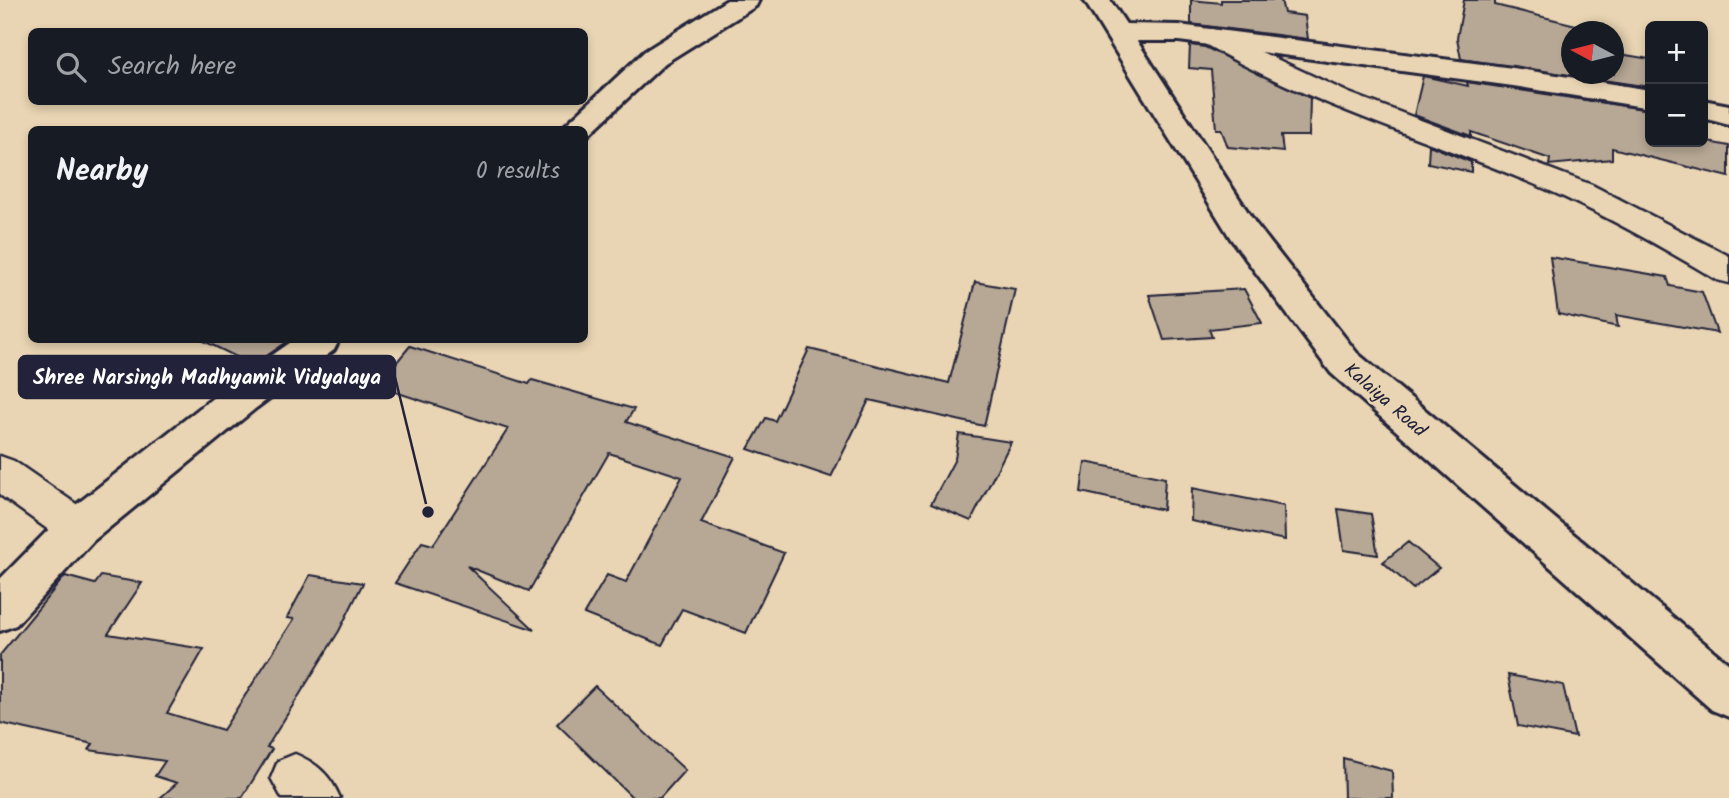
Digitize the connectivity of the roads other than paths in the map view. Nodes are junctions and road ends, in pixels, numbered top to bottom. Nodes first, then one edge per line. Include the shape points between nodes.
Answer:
1 (746, 0) edge
2 (1097, 0) edge
3 (1117, 32) junction
4 (1212, 37) junction
5 (1645, 98) edge
6 (1708, 110) edge
7 (1729, 115) edge
8 (579, 126) edge
9 (1729, 271) edge
10 (317, 343) edge
11 (0, 474) edge
12 (78, 528) junction
13 (0, 610) edge
14 (1729, 694) edge

1 - 8 street via 655,57
2 - 3 street, Kalaiya Road
3 - 4 street
3 - 14 street, Kalaiya Road via 1243,231 1344,363
4 - 5 street
4 - 9 street via 1303,86 1559,183
6 - 7 street
10 - 12 street
11 - 12 street
12 - 13 street

